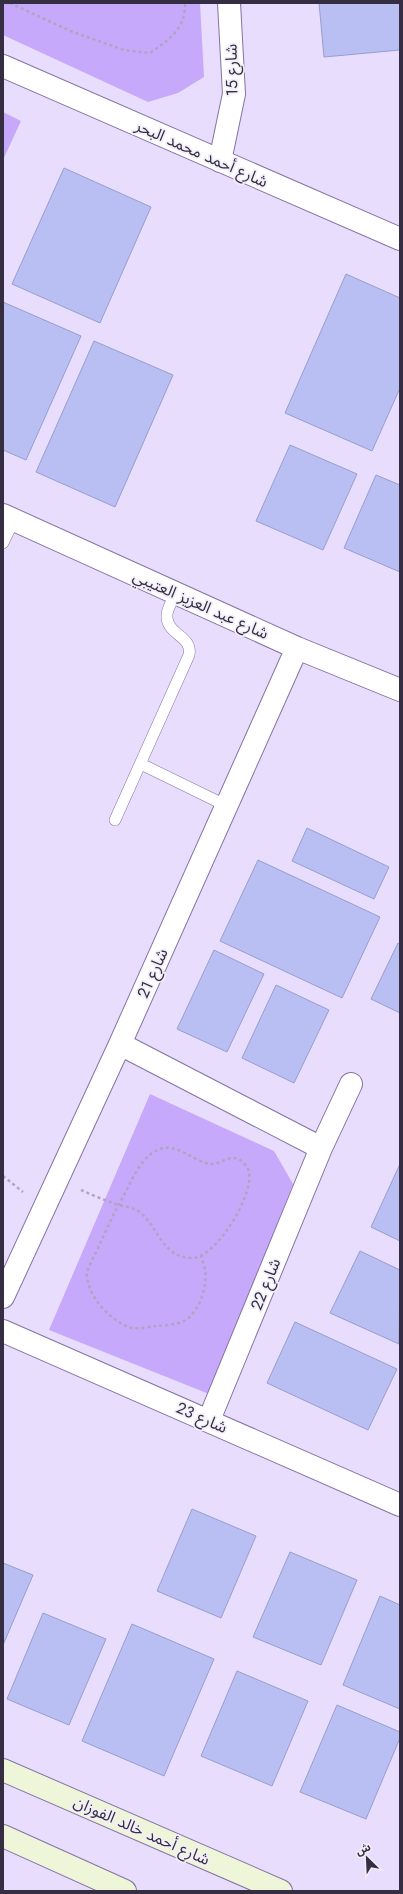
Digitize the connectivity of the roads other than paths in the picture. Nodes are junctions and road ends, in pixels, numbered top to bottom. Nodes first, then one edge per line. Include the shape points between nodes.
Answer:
1 (229, 3) edge
2 (3, 66) edge
3 (220, 161) junction
4 (400, 240) edge
5 (8, 517) edge
6 (3, 543) edge
7 (176, 593) junction
8 (297, 648) junction
9 (400, 690) edge
10 (141, 764) junction
11 (227, 806) junction
12 (115, 820) dead end
13 (120, 1044) junction
14 (351, 1084) dead end
15 (322, 1148) junction
16 (3, 1297) edge
17 (3, 1331) edge
18 (209, 1420) junction
19 (400, 1505) edge
20 (3, 1770) edge
21 (3, 1836) edge
22 (126, 1891) edge
23 (281, 1891) edge

1 - 3 street, شارع 15 via 234,94
2 - 3 street, شارع أحمد محمد البحر
3 - 4 street, شارع أحمد محمد البحر
5 - 6 lane
5 - 7 street, شارع عبد العزيز العتيبي
7 - 8 street, شارع عبد العزيز العتيبي
7 - 10 lane via 167,613 168,621 171,630 187,641 191,648
8 - 9 street, شارع عبد العزيز العتيبي
8 - 11 street, شارع 21
10 - 11 lane
10 - 12 lane
11 - 13 street, شارع 21
13 - 15 street
13 - 16 street, شارع 21
14 - 15 street, شارع 22
15 - 18 street, شارع 22
17 - 18 street, شارع 23
18 - 19 street, شارع 23
20 - 23 main road, شارع أحمد خالد الفوزان
21 - 22 main road

